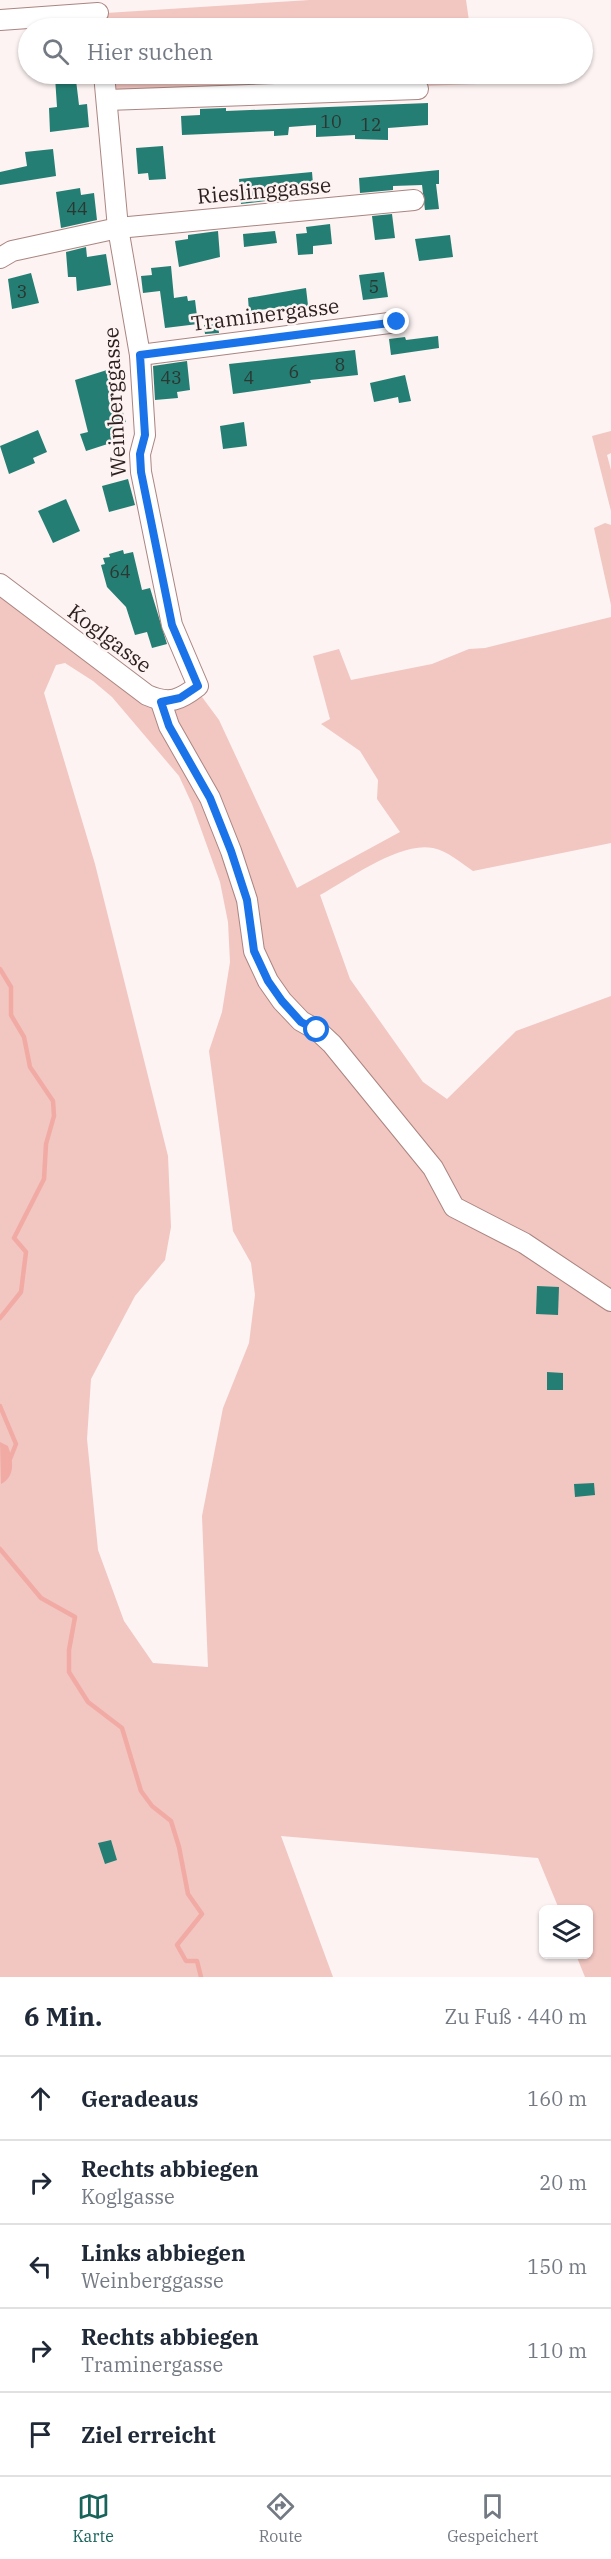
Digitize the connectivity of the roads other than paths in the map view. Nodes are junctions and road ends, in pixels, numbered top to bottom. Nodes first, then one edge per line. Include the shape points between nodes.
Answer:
1 (98, 14) edge
2 (33, 18) edge
3 (18, 19) edge
4 (0, 20) edge
5 (105, 84) edge
6 (418, 90) dead end
7 (107, 100) junction
8 (414, 200) dead end
9 (118, 228) junction
10 (0, 258) edge
11 (397, 322) dead end
12 (140, 355) junction
13 (0, 584) edge
14 (198, 686) joint
15 (161, 702) junction
16 (611, 1301) edge

1 - 2 street
3 - 4 street
5 - 7 street, Weinberggasse
6 - 7 street
7 - 9 street, Weinberggasse
8 - 9 street, Rieslinggasse
9 - 10 street, Rieslinggasse via 12,251
9 - 12 street, Weinberggasse
11 - 12 street, Traminergasse
12 - 14 street, Weinberggasse via 145,435 141,472 172,625
13 - 15 street, Koglgasse via 135,687
14 - 15 street, Koglgasse via 180,698
15 - 16 street via 169,726 206,789 227,840 247,900 254,951 282,1001 301,1022 332,1044 433,1168 454,1207 524,1243

